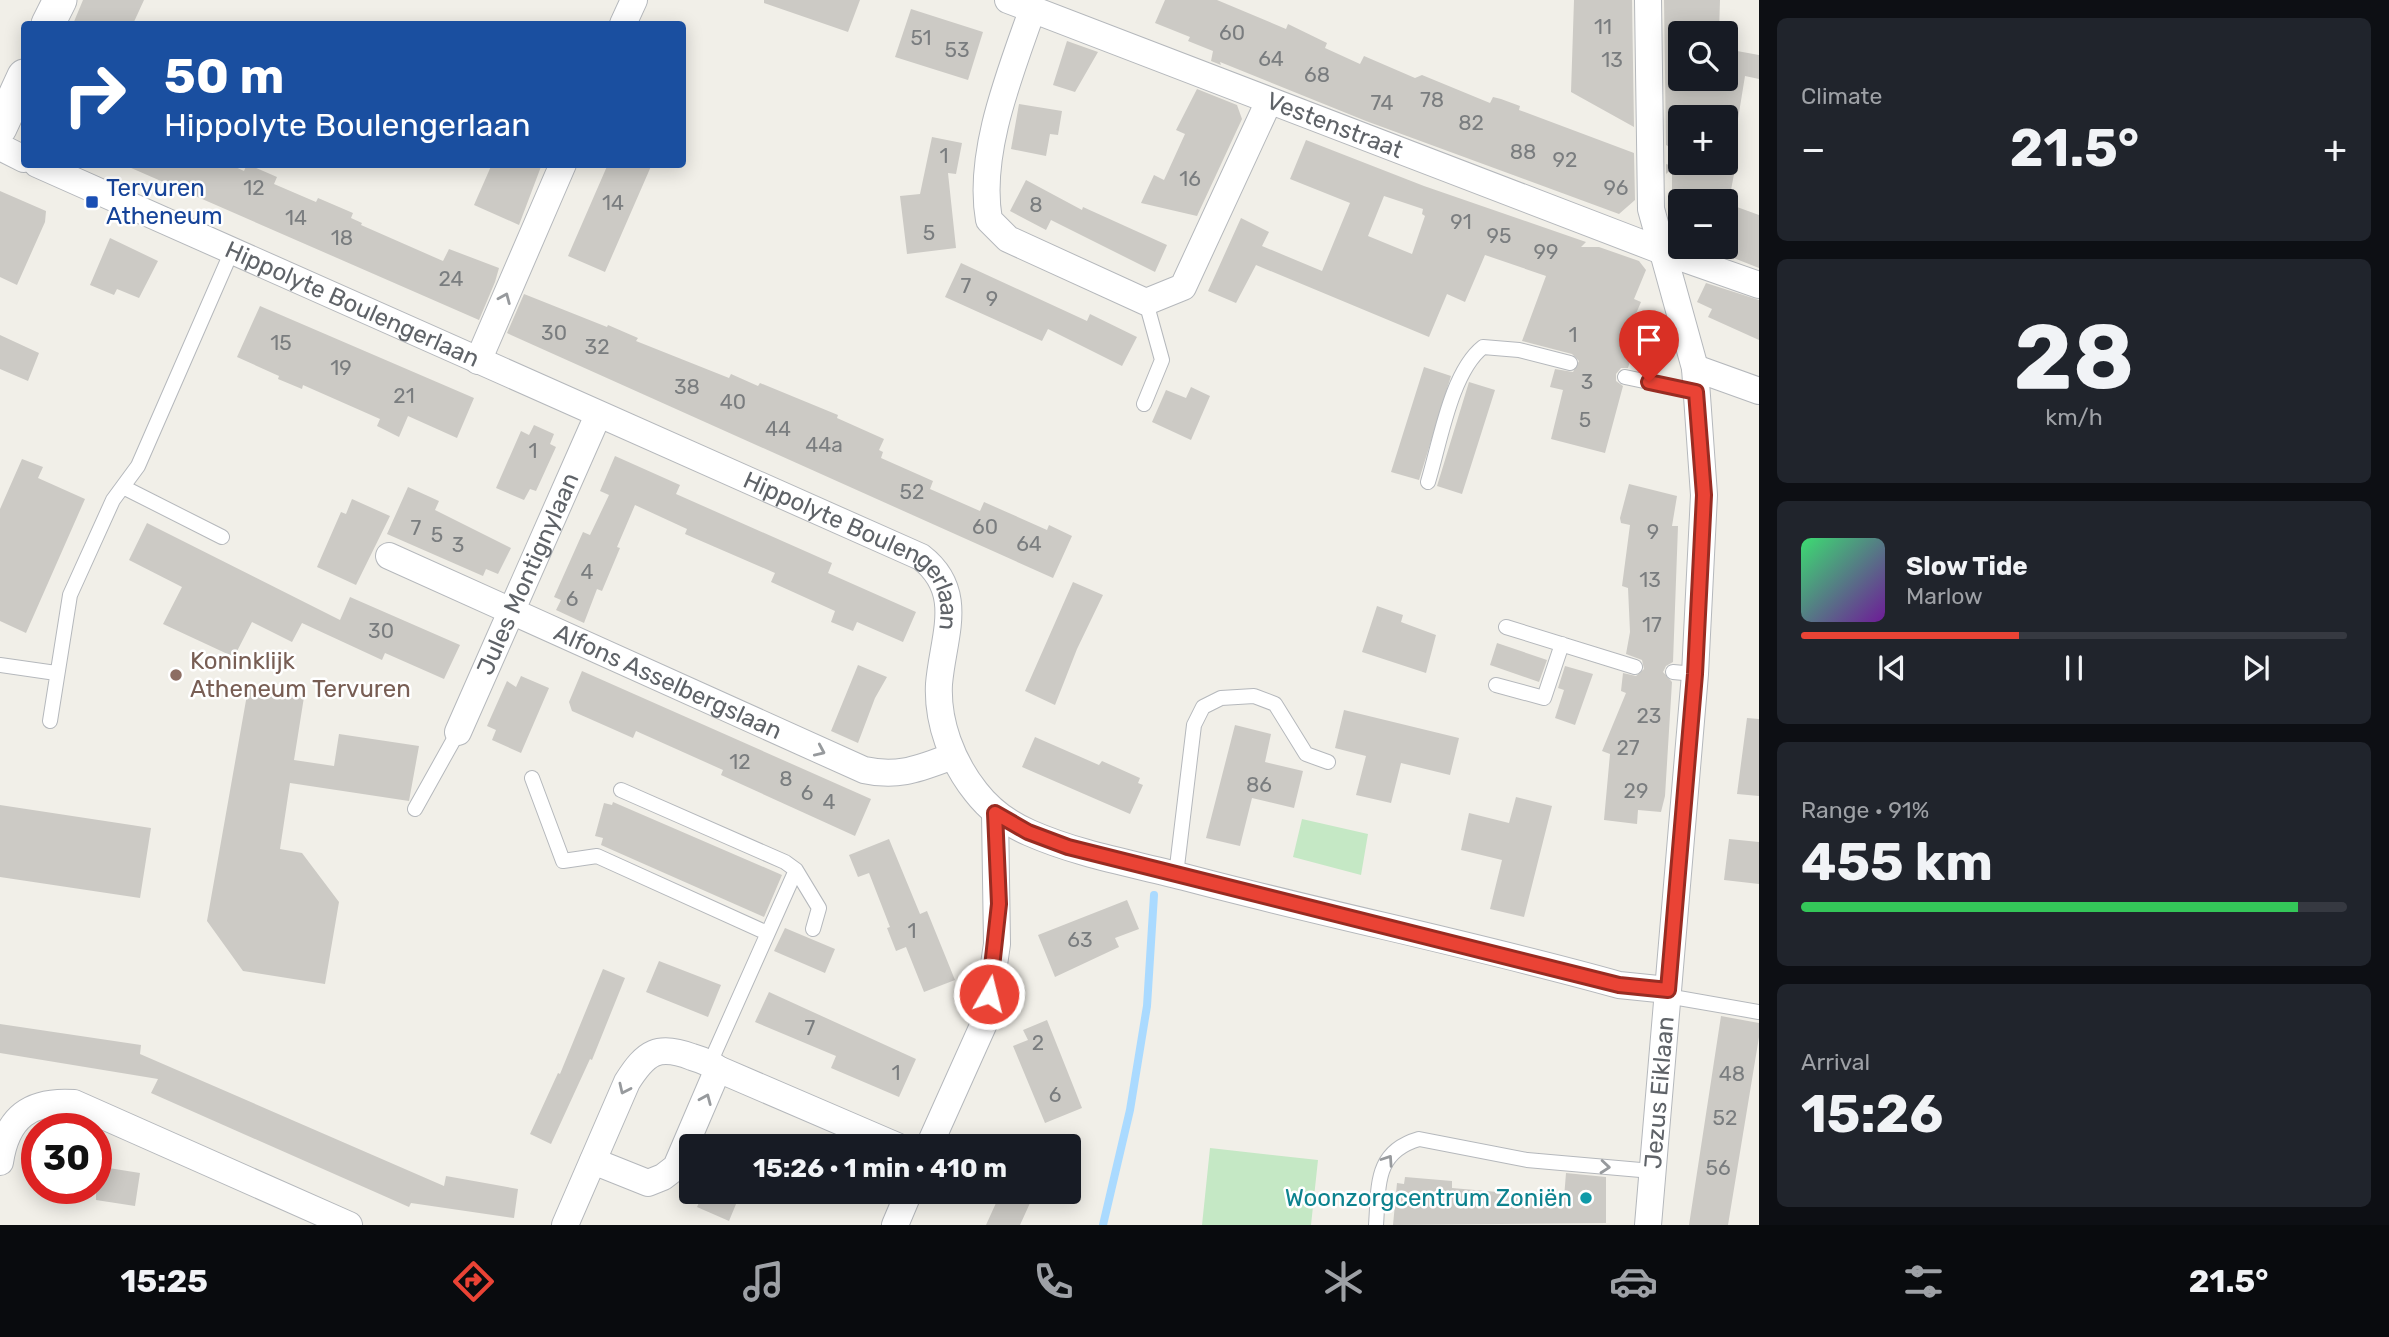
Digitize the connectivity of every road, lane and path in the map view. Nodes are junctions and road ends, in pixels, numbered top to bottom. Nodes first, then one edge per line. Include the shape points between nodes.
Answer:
1 (60, 0) edge
2 (634, 0) edge
3 (1648, 0) edge
4 (1020, 4) edge
5 (50, 21) edge
6 (624, 21) edge
7 (21, 82) edge
8 (1269, 101) junction
9 (0, 128) edge
10 (0, 147) edge
11 (21, 158) edge
12 (46, 168) edge
13 (561, 168) edge
14 (1662, 251) junction
15 (231, 253) junction
16 (1759, 285) edge
17 (1146, 302) junction
18 (478, 361) junction
19 (1570, 363) dead end
20 (1625, 377) dead end
21 (1696, 380) junction
22 (1759, 391) edge
23 (1144, 404) dead end
24 (598, 415) junction
25 (1428, 482) dead end
26 (123, 487) junction
27 (222, 537) dead end
28 (389, 556) dead end
29 (512, 612) junction
30 (1506, 627) dead end
31 (1562, 644) junction
32 (0, 665) edge
33 (1635, 667) dead end
34 (56, 673) junction
35 (1496, 685) dead end
36 (50, 721) dead end
37 (458, 732) joint
38 (953, 756) junction
39 (1328, 762) dead end
40 (532, 778) dead end
41 (621, 790) dead end
42 (415, 809) dead end
43 (995, 813) junction
44 (796, 870) junction
45 (1176, 875) junction
46 (813, 929) dead end
47 (767, 933) junction
48 (1667, 993) junction
49 (1759, 1012) edge
50 (714, 1066) junction
51 (9, 1115) edge
52 (870, 1134) edge
53 (934, 1134) edge
54 (593, 1161) junction
55 (0, 1162) edge
56 (1652, 1171) junction
57 (904, 1204) edge
58 (349, 1225) edge
59 (565, 1225) edge
60 (895, 1225) edge
61 (1376, 1225) edge
62 (1648, 1225) edge

1 - 5 street
2 - 6 street
3 - 14 street, Jezus Eiklaan via 1651,209
4 - 8 street, Vestenstraat
4 - 17 street via 986,181 989,220 1008,239
7 - 9 street
8 - 14 street, Vestenstraat
8 - 17 street via 1183,287
10 - 11 street
12 - 15 street, Hippolyte Boulengerlaan
18 -> 13 street
14 - 16 street, Vestenstraat
14 - 21 street, Jezus Eiklaan
15 - 18 street, Hippolyte Boulengerlaan
15 - 26 lane via 138,466
17 - 23 lane via 1162,360
18 - 24 street, Hippolyte Boulengerlaan
19 - 25 lane via 1519,350 1482,347 1472,355
20 - 21 lane
21 - 22 street
21 - 48 street, Jezus Eiklaan via 1704,495 1684,673
24 - 29 street, Jules Montignylaan
24 - 38 street, Hippolyte Boulengerlaan via 921,557 936,569 949,604 939,685 942,721
26 - 27 lane
26 - 34 lane via 70,595
28 - 29 street, Alfons Asselbergslaan
29 - 37 street, Jules Montignylaan
29 -> 38 street, Alfons Asselbergslaan via 864,770 887,775 909,772
30 - 31 lane
31 - 33 lane
31 - 35 lane via 1545,698
32 - 34 lane
34 - 36 lane
37 - 42 lane
38 - 43 street, Hippolyte Boulengerlaan
39 - 45 lane via 1306,754 1275,704 1238,695 1203,707 1194,725
40 - 47 lane via 563,861 597,856
41 - 44 lane
43 - 45 street, Hippolyte Boulengerlaan via 1068,847
43 - 53 street via 998,918 986,1019
44 - 46 lane via 819,908
44 - 47 lane
45 - 48 street, Hippolyte Boulengerlaan
47 - 50 lane
48 - 49 lane
48 - 56 street, Jezus Eiklaan
50 - 52 street
50 -> 54 street via 671,1049 653,1053 639,1063 626,1082
54 -> 50 street via 648,1183 676,1167
51 - 55 street
51 - 58 street via 50,1101 74,1103
54 - 59 street
61 -> 56 lane via 1380,1173 1388,1156 1402,1144 1419,1139 1527,1160
56 - 62 street, Jezus Eiklaan
57 - 60 street

